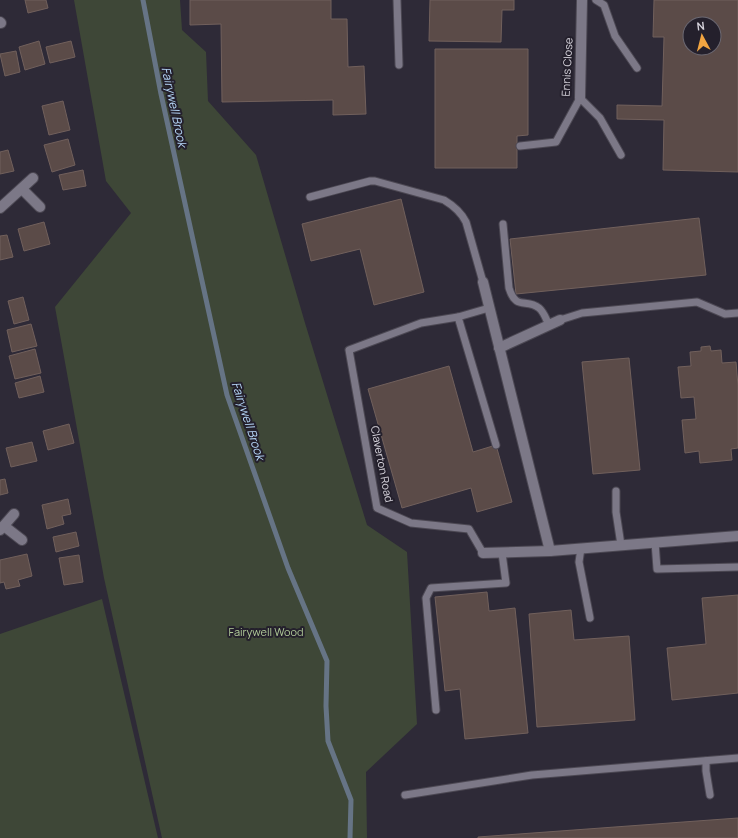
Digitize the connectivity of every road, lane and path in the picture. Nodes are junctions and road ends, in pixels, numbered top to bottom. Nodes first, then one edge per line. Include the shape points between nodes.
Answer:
1 (397, 0) edge
2 (582, 0) edge
3 (596, 0) edge
4 (399, 65) dead end
5 (637, 68) dead end
6 (580, 98) junction
7 (520, 146) dead end
8 (621, 155) dead end
9 (33, 178) dead end
10 (22, 188) junction
11 (310, 197) dead end
12 (40, 207) dead end
13 (0, 208) edge
14 (504, 224) dead end
15 (483, 282) joint
16 (489, 308) junction
17 (738, 313) edge
18 (458, 317) junction
19 (560, 320) joint
20 (549, 325) junction
21 (499, 348) junction
22 (496, 445) dead end
23 (616, 491) dead end
24 (14, 514) dead end
25 (2, 528) edge
26 (738, 536) edge
27 (22, 540) dead end
28 (655, 542) junction
29 (621, 545) junction
30 (581, 548) junction
31 (550, 551) junction
32 (483, 553) joint
33 (502, 553) junction
34 (738, 567) edge
35 (590, 618) dead end
36 (436, 710) dead end
37 (738, 758) edge
38 (706, 761) junction
39 (405, 795) dead end
40 (710, 795) dead end

1 - 4 lane
2 - 6 street, Ennis Close
3 - 5 lane via 604,6 615,36
6 - 7 lane, Ennis Close via 556,142
6 - 8 lane via 600,118
9 - 10 street
10 - 12 street
10 - 13 street
11 - 15 lane via 375,181 444,200 465,218
14 - 20 lane via 510,294 518,302 538,307
15 - 16 street
16 - 18 lane
16 - 21 street
17 - 19 lane via 725,314 697,302 582,313
18 - 22 lane
18 - 32 lane, Claverton Road via 421,323 349,350 376,508 411,523 469,529
19 - 20 street
20 - 21 street
21 - 31 street
23 - 29 lane
24 - 25 street
25 - 27 street
26 - 28 street, Claverton Road
28 - 29 street, Claverton Road
28 - 34 lane via 657,569
29 - 30 street, Claverton Road
30 - 31 street, Claverton Road
30 - 35 lane via 579,562
31 - 33 street, Claverton Road
32 - 33 street, Claverton Road
33 - 36 lane via 506,583 431,588 426,598
37 - 38 lane
38 - 39 lane via 532,775
38 - 40 lane

